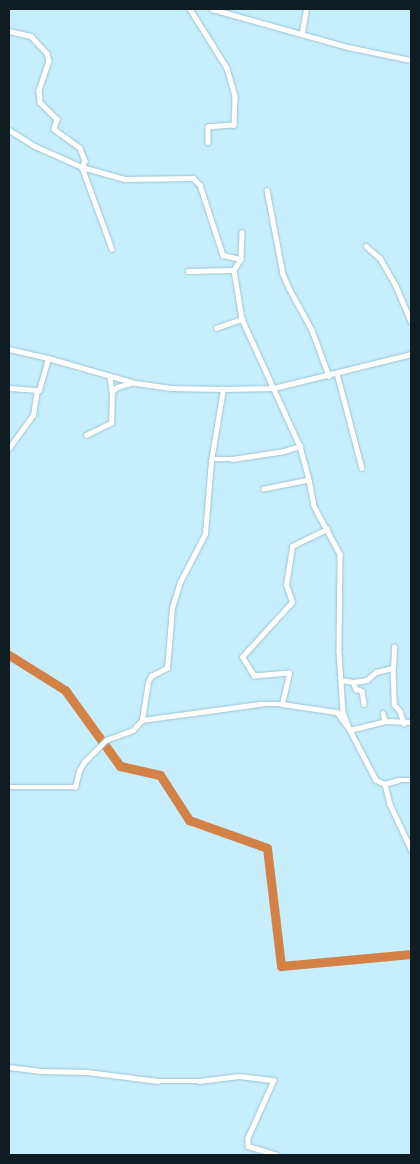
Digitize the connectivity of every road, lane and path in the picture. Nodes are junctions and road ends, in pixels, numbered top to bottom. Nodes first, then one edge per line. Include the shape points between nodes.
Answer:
1 (190, 9) edge
2 (212, 9) edge
3 (306, 9) edge
4 (9, 31) edge
5 (302, 32) junction
6 (411, 60) edge
7 (9, 130) edge
8 (208, 142) dead end
9 (82, 167) junction
10 (267, 190) dead end
11 (242, 232) dead end
12 (366, 246) dead end
13 (112, 249) dead end
14 (241, 259) junction
15 (234, 270) junction
16 (188, 271) dead end
17 (242, 319) junction
18 (411, 321) edge
19 (216, 328) dead end
20 (9, 349) edge
21 (411, 354) edge
22 (48, 358) junction
23 (336, 374) junction
24 (329, 376) junction
25 (110, 377) junction
26 (133, 382) junction
27 (9, 388) edge
28 (274, 388) junction
29 (223, 389) junction
30 (37, 390) junction
31 (112, 392) junction
32 (86, 435) dead end
33 (300, 446) junction
34 (9, 448) edge
35 (212, 459) junction
36 (362, 468) dead end
37 (309, 480) junction
38 (264, 489) dead end
39 (327, 529) junction
40 (394, 648) dead end
41 (393, 668) junction
42 (342, 680) junction
43 (353, 682) junction
44 (282, 704) junction
45 (364, 704) dead end
46 (383, 713) dead end
47 (142, 720) junction
48 (385, 721) junction
49 (404, 722) junction
50 (411, 722) edge
51 (350, 730) junction
52 (411, 780) edge
53 (385, 784) junction
54 (9, 787) edge
55 (411, 849) edge
56 (9, 1067) edge
57 (277, 1155) edge

1 - 8 street via 226,68 235,96 234,125 208,127
2 - 5 street
3 - 5 street
4 - 9 street via 31,36 47,53 49,61 39,90 40,102 56,119 54,129 80,148 85,161
5 - 6 street via 348,47
7 - 9 street via 35,146
9 - 13 street
9 - 14 street via 124,179 193,178 200,185 223,254
10 - 24 street via 283,274 312,330
11 - 14 street
12 - 18 street via 380,258
14 - 15 street
15 - 16 street
15 - 17 street
17 - 19 street
17 - 28 street
20 - 22 street
21 - 23 street
22 - 25 street
22 - 30 street
23 - 24 street
23 - 36 street
24 - 28 street
25 - 26 street
25 - 31 street
26 - 29 street via 172,388
26 - 31 street
27 - 30 street
28 - 29 street
28 - 33 street
29 - 35 street
30 - 34 street via 33,415
31 - 32 street via 111,423
33 - 35 street via 284,452
33 - 37 street
35 - 47 street via 204,534 180,582 172,608 168,668 151,676
37 - 38 street
37 - 39 street via 314,506
39 - 42 street via 340,554 339,652
39 - 44 street via 292,546 286,585 292,602 242,657 254,676 290,673
40 - 41 street
41 - 43 street via 376,672 367,680
41 - 49 street via 394,704
42 - 43 street
42 - 51 street via 343,712
43 - 45 street via 356,689 362,691
44 - 47 street
44 - 51 street via 337,712
46 - 48 street
47 - 54 street via 133,730 106,740 84,762 75,787
48 - 49 street
48 - 51 street
49 - 50 street
51 - 53 street via 376,780
52 - 53 street
53 - 55 street via 390,804
56 - 57 street via 157,1081 239,1076 274,1080 248,1138 248,1146

